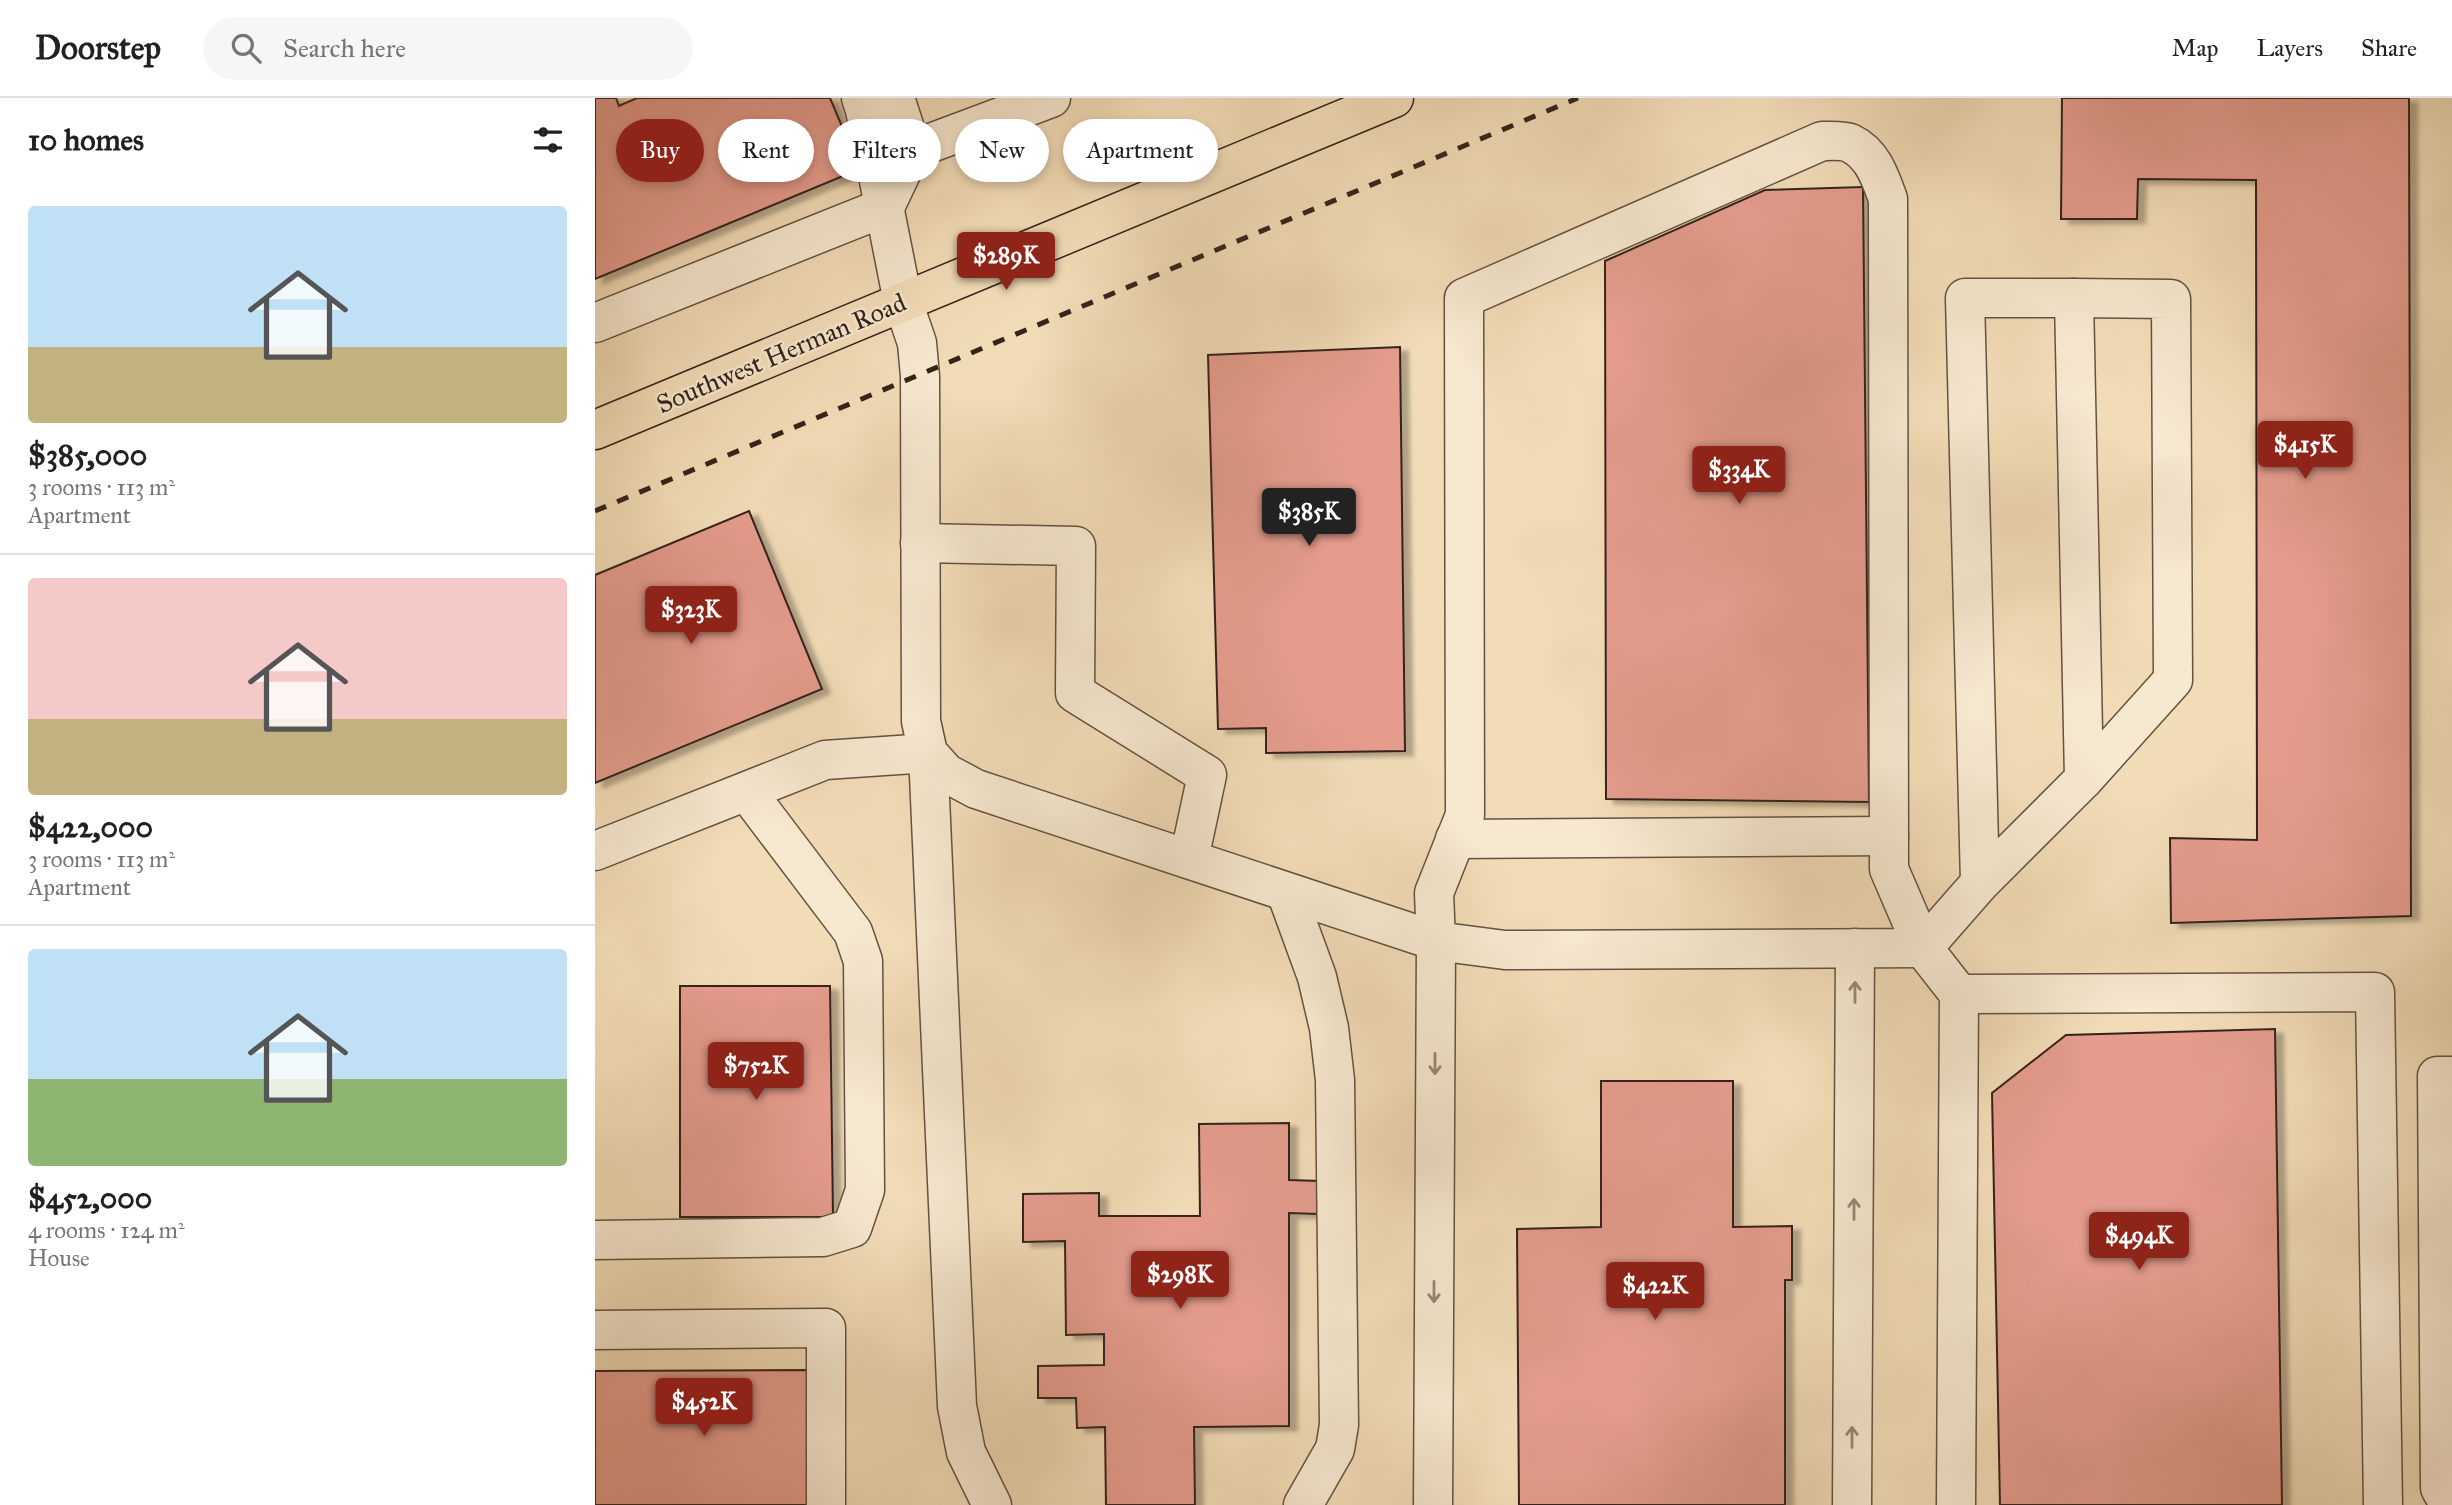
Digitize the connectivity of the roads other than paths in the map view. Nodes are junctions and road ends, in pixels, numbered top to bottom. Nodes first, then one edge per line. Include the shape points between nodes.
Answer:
1 (861, 98) edge
2 (895, 98) edge
3 (1051, 98) edge
4 (1394, 98) edge
5 (902, 119) edge
6 (941, 139) edge
7 (897, 182) edge
8 (885, 207) junction
9 (2074, 298) junction
10 (902, 302) junction
11 (595, 323) edge
12 (595, 430) edge
13 (921, 543) junction
14 (928, 752) junction
15 (2084, 779) junction
16 (747, 792) junction
17 (1889, 836) junction
18 (1455, 839) junction
19 (595, 851) edge
20 (1189, 859) junction
21 (1980, 883) junction
22 (1286, 891) junction
23 (1436, 941) junction
24 (1855, 948) junction
25 (1923, 948) junction
26 (1959, 994) junction
27 (2452, 1076) edge
28 (595, 1240) edge
29 (595, 1330) edge
30 (826, 1505) edge
31 (992, 1505) edge
32 (1303, 1505) edge
33 (1433, 1505) edge
34 (1852, 1505) edge
35 (1957, 1505) edge
36 (2383, 1505) edge
37 (2452, 1505) edge

1 - 8 lane
2 - 5 lane
3 - 6 lane
4 - 10 main road, Southwest Herman Road
7 - 8 lane
8 - 10 lane
8 - 11 lane
9 - 15 lane
9 - 15 lane via 2171,299 2173,680
9 - 21 lane via 1965,298
10 - 12 main road, Southwest Herman Road
10 - 13 lane via 917,343 920,376
13 - 14 lane via 921,722
13 - 20 lane via 1076,546 1075,693 1207,775
14 - 16 lane via 825,760
14 - 20 lane via 946,774 976,789
14 - 31 lane via 957,1406 966,1451
15 - 21 lane
16 - 19 lane
16 - 28 lane via 853,932 863,961 866,1190 852,1228 823,1237
17 - 18 lane
17 - 18 lane via 1888,199 1877,168 1865,155 1849,142 1822,141 1464,298 1465,815
17 - 25 lane via 1889,870
18 - 23 lane via 1434,893
20 - 22 lane
21 - 25 lane
22 - 23 lane
22 - 32 lane via 1317,977 1335,1080 1339,1425 1335,1449
23 - 24 lane via 1505,950
23 -> 33 lane
24 - 25 lane
34 -> 24 lane
25 - 26 lane
26 - 35 lane
26 - 36 lane via 2375,992
27 - 37 lane via 2437,1076 2440,1488
29 - 30 lane via 826,1328

